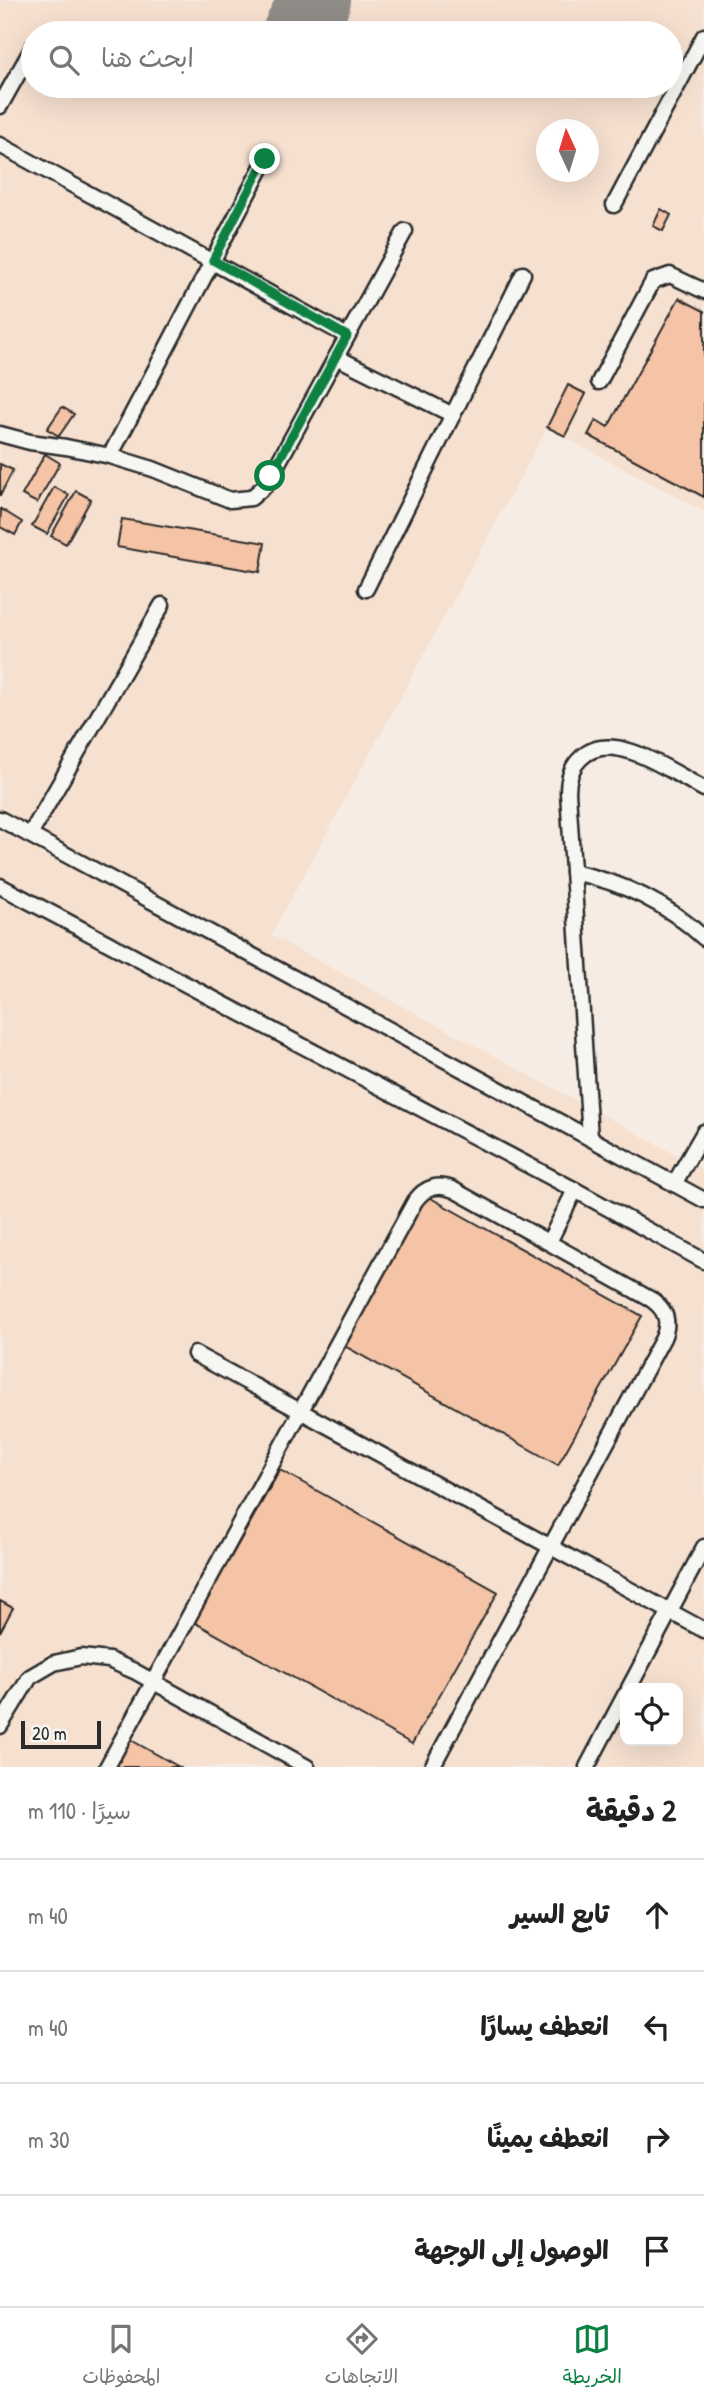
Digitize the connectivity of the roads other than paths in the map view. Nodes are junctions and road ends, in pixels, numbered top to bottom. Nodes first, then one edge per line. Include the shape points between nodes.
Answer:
1 (704, 36) edge
2 (21, 68) edge
3 (683, 75) edge
4 (671, 98) edge
5 (0, 106) edge
6 (0, 145) edge
7 (265, 159) dead end
8 (614, 205) dead end
9 (405, 231) dead end
10 (213, 260) junction
11 (523, 275) dead end
12 (704, 291) edge
13 (347, 336) junction
14 (336, 356) junction
15 (599, 382) dead end
16 (453, 415) junction
17 (0, 434) edge
18 (110, 456) junction
19 (366, 589) dead end
20 (162, 604) dead end
21 (704, 789) edge
22 (0, 819) edge
23 (30, 835) junction
24 (573, 872) junction
25 (0, 886) edge
26 (704, 938) edge
27 (704, 1132) edge
28 (590, 1138) junction
29 (674, 1184) junction
30 (575, 1190) junction
31 (704, 1200) edge
32 (549, 1242) junction
33 (704, 1261) edge
34 (195, 1354) dead end
35 (301, 1411) junction
36 (551, 1547) junction
37 (704, 1547) edge
38 (670, 1611) junction
39 (704, 1630) edge
40 (153, 1683) junction
41 (632, 1683) edge
42 (620, 1704) edge
43 (0, 1726) edge
44 (107, 1767) edge
45 (307, 1767) edge
46 (432, 1767) edge
47 (587, 1767) edge

1 - 3 lane
2 - 5 lane
4 - 8 lane
6 - 10 lane
7 - 10 lane
9 - 13 lane
10 - 13 lane
10 - 18 lane
11 - 16 lane
12 - 15 lane via 670,275 653,281
13 - 14 lane
14 - 16 lane
14 - 18 lane via 266,485 251,498 230,500
16 - 19 lane
17 - 18 lane
20 - 23 lane
21 - 24 lane via 615,746 584,754 568,782
22 - 23 lane
23 - 28 lane
24 - 26 lane via 651,898
24 - 28 lane
25 - 30 lane
27 - 29 lane
28 - 29 lane
29 - 31 lane
30 - 32 lane
30 - 33 lane
32 - 35 lane via 446,1186 421,1194
32 - 36 lane via 652,1300 667,1321 663,1338
34 - 35 lane
35 - 36 lane
35 - 40 lane
36 - 38 lane
36 - 46 lane
37 - 38 lane
38 - 39 lane
38 - 41 lane
40 - 43 lane via 109,1660 81,1657 54,1663 30,1676
40 - 44 lane
40 - 45 lane
42 - 47 lane

